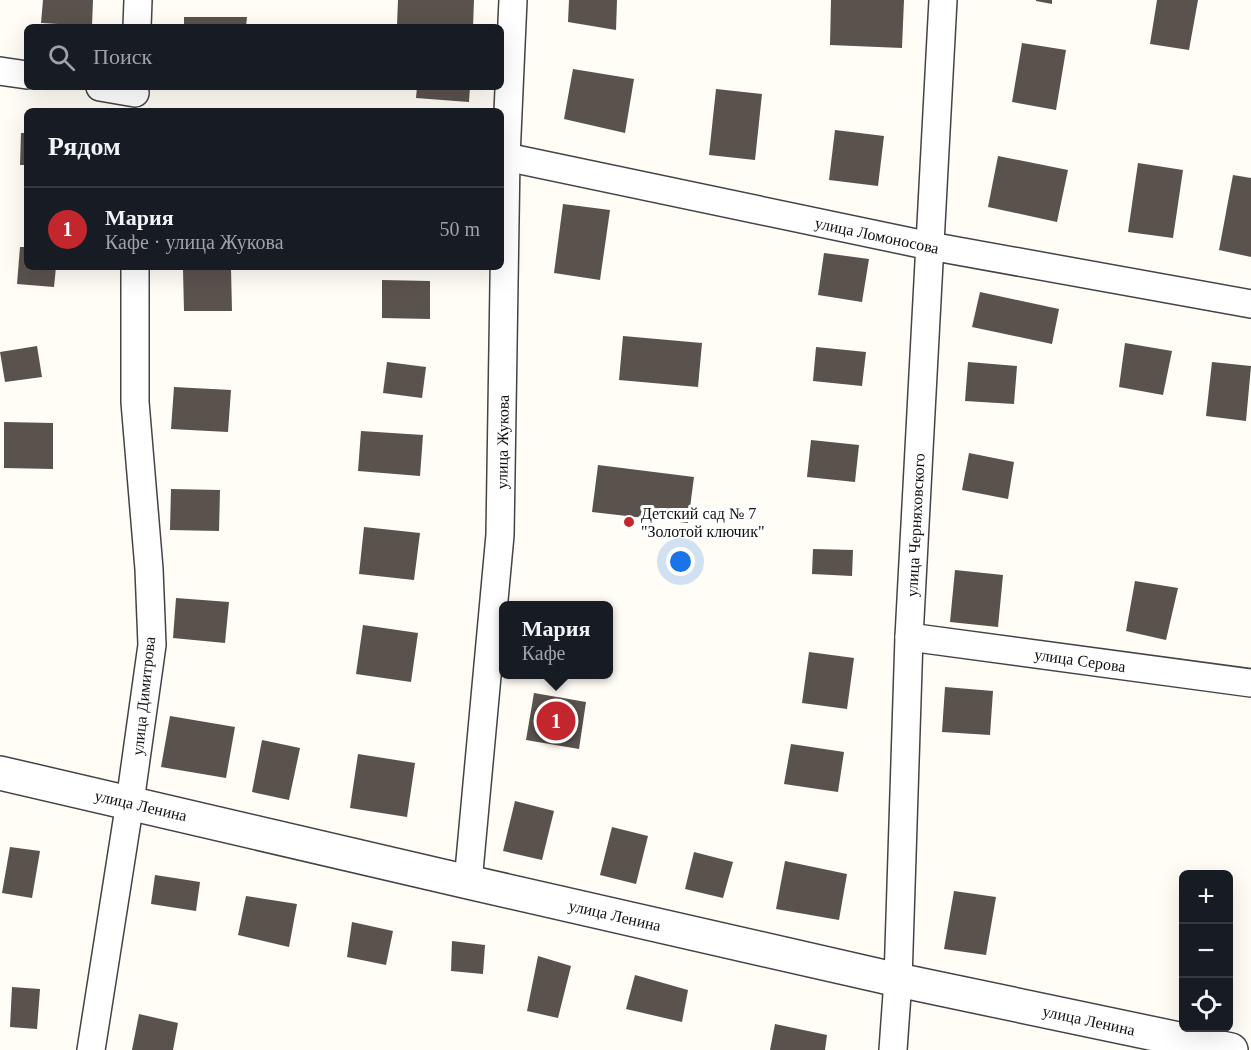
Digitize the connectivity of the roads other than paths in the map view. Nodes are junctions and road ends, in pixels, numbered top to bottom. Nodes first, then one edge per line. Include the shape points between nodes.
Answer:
1 (138, 0) edge
2 (513, 0) edge
3 (943, 0) edge
4 (137, 24) edge
5 (0, 71) edge
6 (24, 75) edge
7 (110, 90) edge
8 (135, 97) edge
9 (506, 157) junction
10 (930, 246) junction
11 (135, 270) edge
12 (1251, 304) edge
13 (909, 637) junction
14 (1251, 683) edge
15 (0, 773) edge
16 (130, 802) junction
17 (468, 882) junction
18 (898, 980) junction
19 (91, 1050) edge
20 (893, 1050) edge
21 (1231, 1050) edge

1 - 4 street
2 - 9 street, улица Жукова
3 - 10 street, улица Черняховского
5 - 6 street
7 - 8 street
9 - 10 street, улица Ломоносова
9 - 17 street, улица Жукова via 500,536
10 - 12 street, улица Ломоносова
10 - 13 street, улица Черняховского
11 - 16 street, улица Димитрова via 135,402 152,645
13 - 14 street, улица Серова
13 - 18 street, улица Черняховского
15 - 16 street, улица Ленина
16 - 17 street, улица Ленина
16 - 19 street, улица Димитрова
17 - 18 street, улица Ленина
18 - 20 street, улица Черняховского
18 - 21 street, улица Ленина

